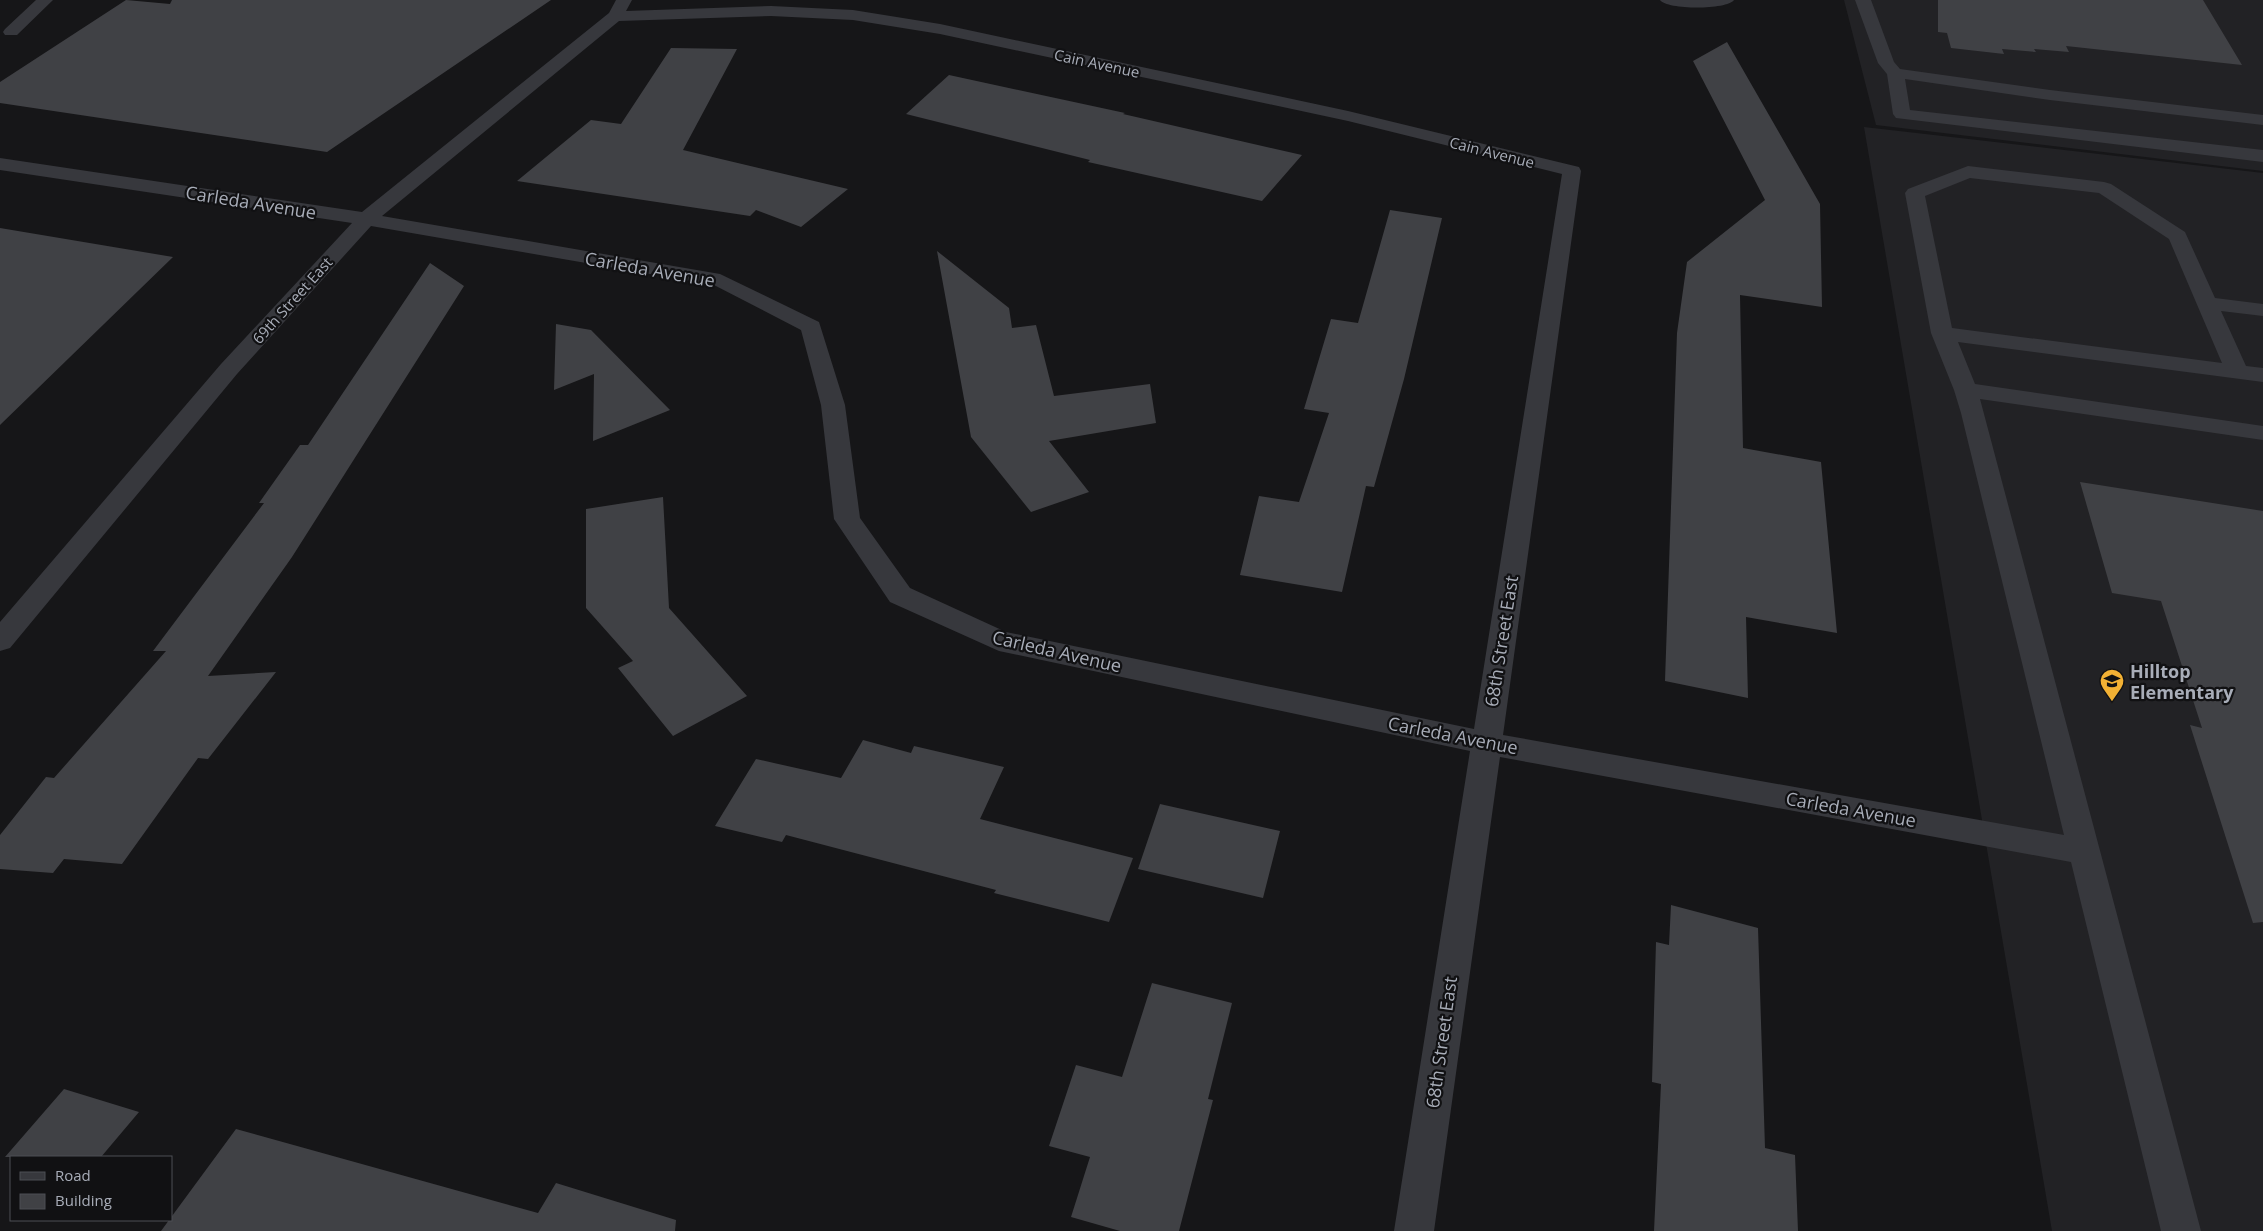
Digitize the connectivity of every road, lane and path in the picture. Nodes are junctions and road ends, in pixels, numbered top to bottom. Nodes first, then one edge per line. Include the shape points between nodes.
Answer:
1 (45, 0) edge
2 (1668, 0) edge
3 (1726, 0) edge
4 (1863, 0) edge
5 (620, 8) edge
6 (11, 32) dead end
7 (1895, 73) junction
8 (2263, 120) edge
9 (2263, 156) edge
10 (0, 164) edge
11 (1572, 171) joint
12 (366, 219) junction
13 (2207, 302) junction
14 (2263, 310) edge
15 (1942, 332) junction
16 (2237, 372) junction
17 (2263, 375) edge
18 (1966, 390) junction
19 (2263, 433) edge
20 (0, 641) edge
21 (1485, 743) junction
22 (2086, 852) junction
23 (1414, 1231) edge
24 (2181, 1231) edge

1 - 6 street
2 - 3 street via 1699,3
4 - 7 street via 1886,63
5 - 11 street, Cain Avenue via 853,15 950,32 1348,116
5 - 12 street, 69th Street East
7 - 8 street
7 - 9 street via 1902,114
10 - 12 street, Carleda Avenue
11 - 21 street, 68th Street East
12 - 20 street, 69th Street East via 229,369
12 - 21 street, Carleda Avenue via 720,280 811,327 833,405 847,519 900,595 999,641
13 - 14 street
13 - 15 street via 2178,236 2104,188 1968,172 1915,193
13 - 16 street
15 - 16 street
15 - 18 street
16 - 17 street
18 - 19 street
18 - 22 street
21 - 22 street, Carleda Avenue
21 - 23 street, 68th Street East
22 - 24 street

